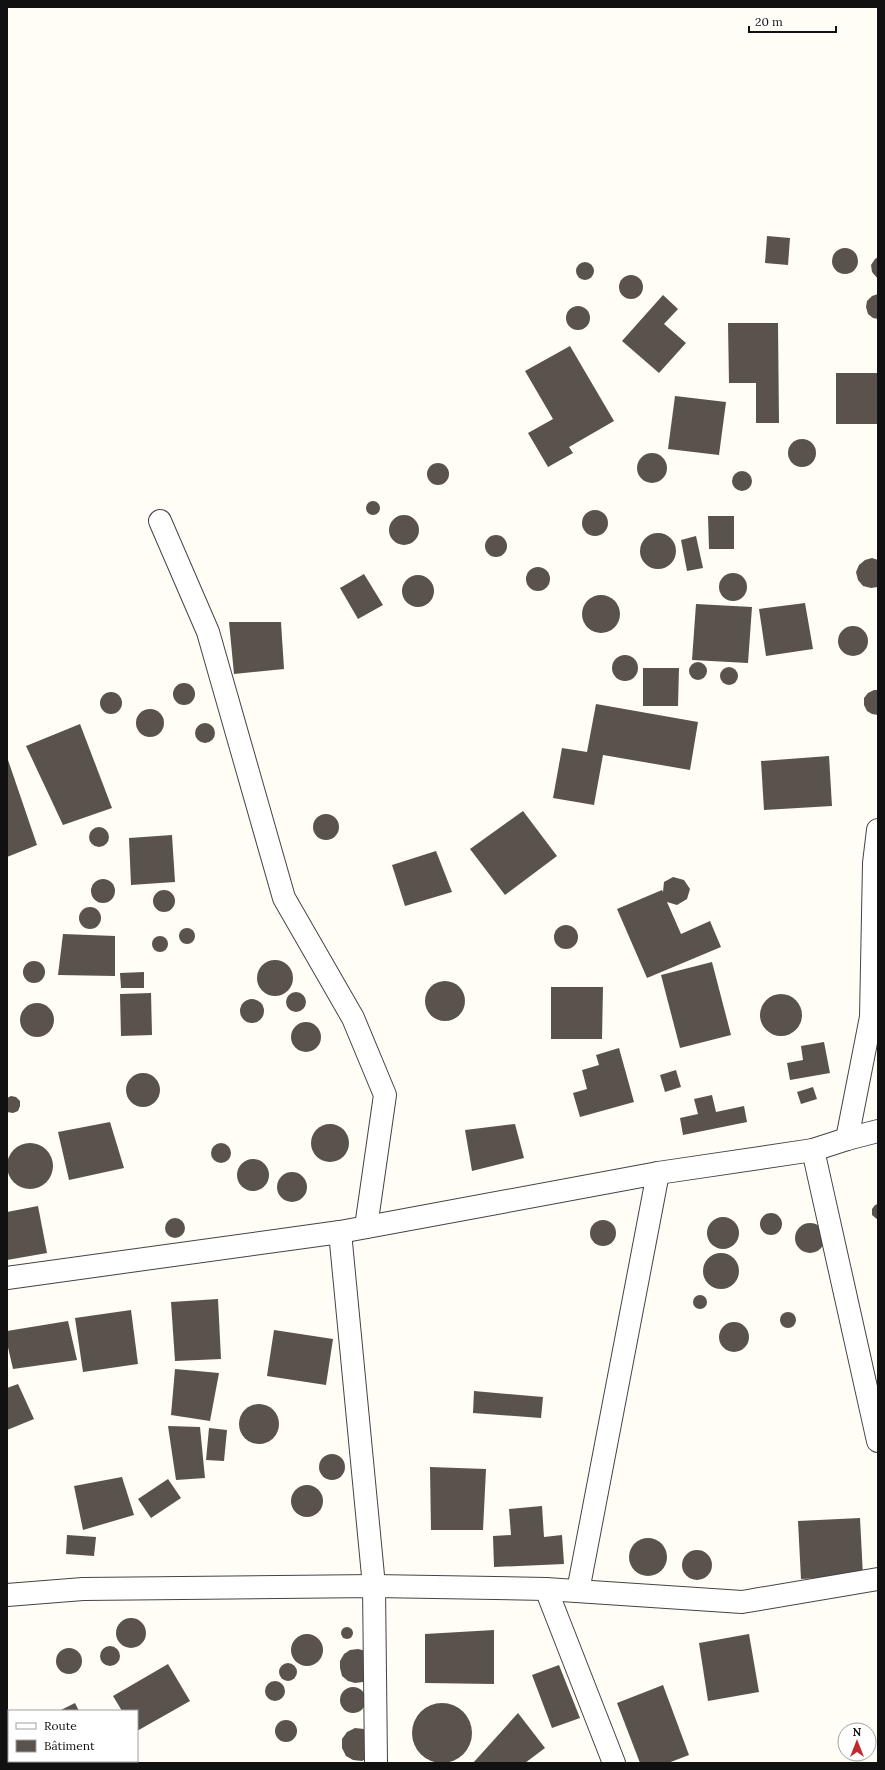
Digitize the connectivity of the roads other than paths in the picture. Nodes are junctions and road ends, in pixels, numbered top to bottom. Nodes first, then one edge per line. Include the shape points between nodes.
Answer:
1 (160, 521) dead end
2 (878, 830) edge
3 (878, 1131) edge
4 (847, 1139) junction
5 (813, 1150) junction
6 (658, 1173) junction
7 (366, 1227) junction
8 (340, 1232) junction
9 (7, 1278) edge
10 (878, 1440) edge
11 (878, 1579) edge
12 (374, 1586) junction
13 (546, 1589) junction
14 (578, 1591) junction
15 (7, 1595) edge
16 (376, 1763) edge
17 (614, 1763) edge

1 - 7 street via 208,632 284,898 353,1018 385,1095
2 - 4 street via 874,863 871,1017
3 - 4 street
4 - 5 street
5 - 6 street
5 - 10 street
6 - 7 street
6 - 14 street
7 - 8 street
8 - 9 street
8 - 12 street
11 - 14 street via 742,1602
12 - 13 street
12 - 15 street via 83,1589
12 - 16 street
13 - 14 street
13 - 17 street

